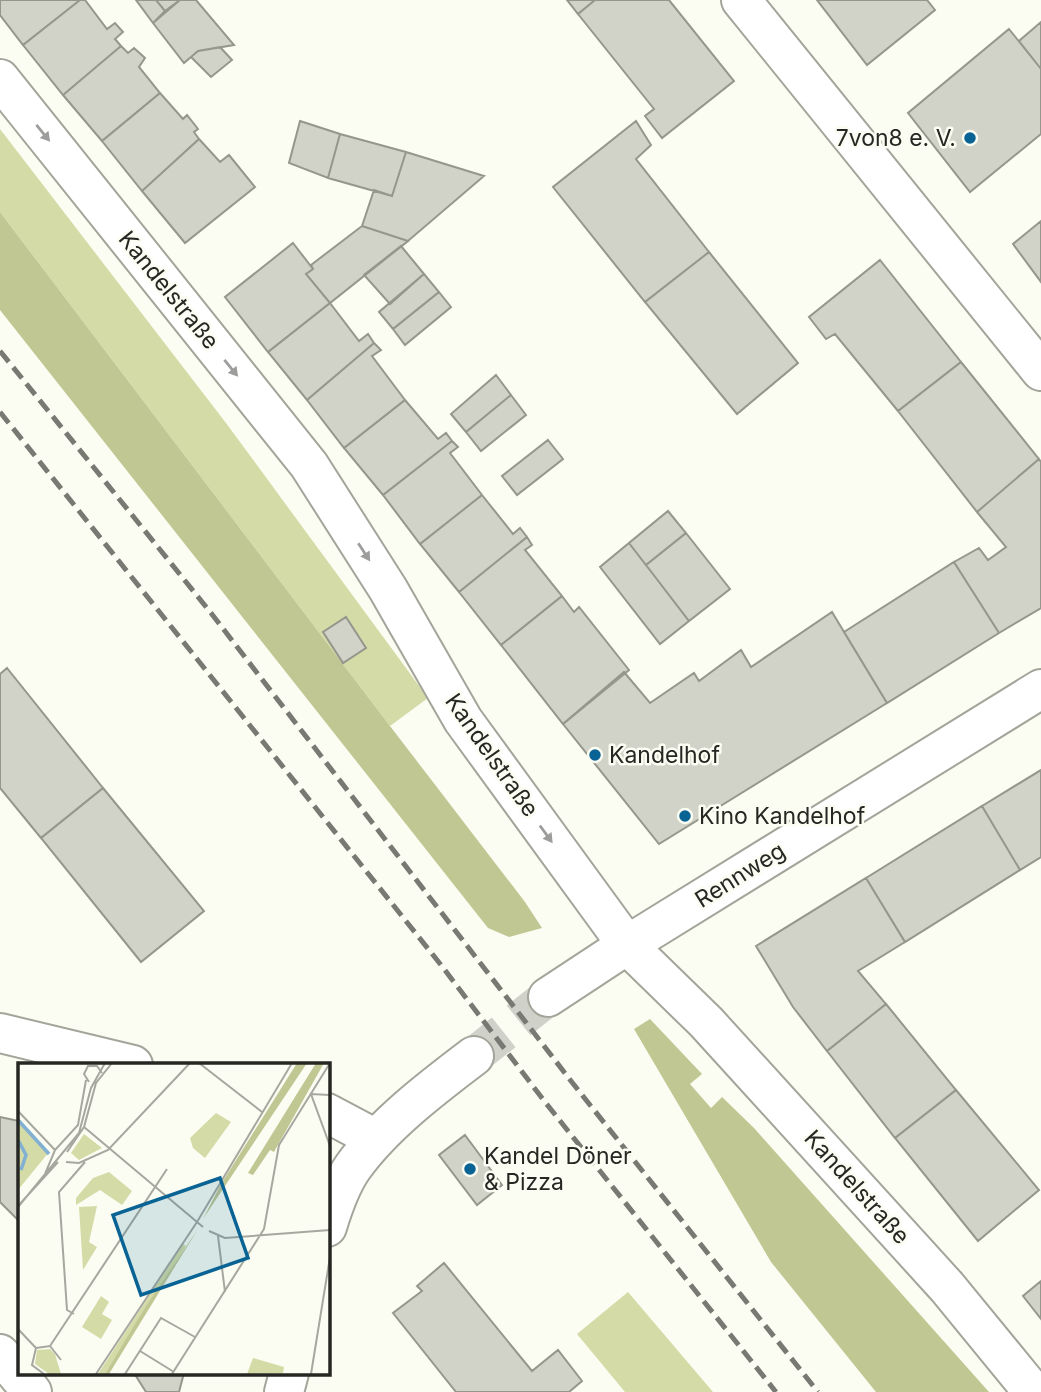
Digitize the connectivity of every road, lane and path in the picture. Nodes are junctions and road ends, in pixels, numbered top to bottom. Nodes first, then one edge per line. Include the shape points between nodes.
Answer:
1 (741, 0) edge
2 (0, 79) edge
3 (1041, 371) edge
4 (1041, 689) edge
5 (627, 945) junction
6 (548, 998) tunnel mouth
7 (0, 1033) edge
8 (474, 1056) tunnel mouth
9 (125, 1063) edge
10 (329, 1114) edge
11 (376, 1139) junction
12 (329, 1220) edge
13 (0, 1354) edge
14 (289, 1374) edge
15 (32, 1392) edge
16 (284, 1392) edge
17 (1033, 1392) edge

1 - 3 street
2 -> 5 street, Kandelstraße via 309,465 388,589 463,720
4 - 5 street, Rennweg
5 - 6 street, Rennweg
5 - 17 street, Kandelstraße via 706,1022 947,1287
7 - 9 street
8 - 11 street
10 - 11 street
11 - 12 street via 352,1168
13 - 15 street
14 - 16 street

